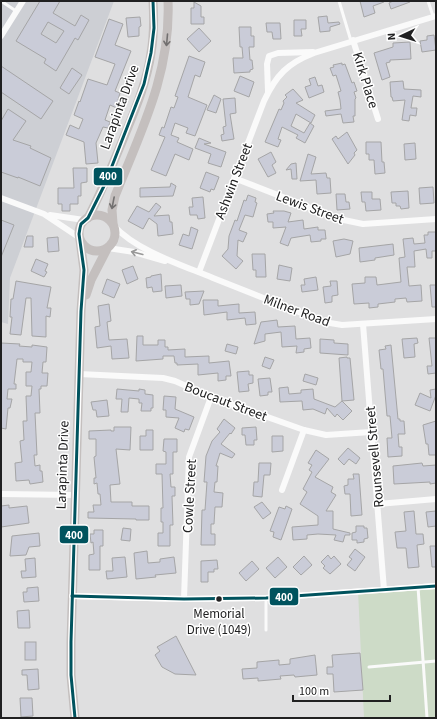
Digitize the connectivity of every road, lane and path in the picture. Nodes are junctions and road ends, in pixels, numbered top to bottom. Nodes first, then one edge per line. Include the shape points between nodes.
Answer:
1 (1, 1) edge
2 (24, 1) edge
3 (153, 1) edge
4 (168, 1) edge
5 (339, 1) edge
6 (428, 1) edge
7 (17, 11) junction
8 (434, 16) edge
9 (1, 36) edge
10 (352, 41) junction
11 (318, 52) junction
12 (268, 91) junction
13 (378, 119) dead end
14 (234, 178) junction
15 (1, 198) edge
16 (44, 214) junction
17 (436, 218) edge
18 (86, 219) junction
19 (113, 225) junction
20 (80, 239) junction
21 (108, 248) junction
22 (188, 268) junction
23 (200, 272) junction
24 (436, 319) edge
25 (363, 324) junction
26 (81, 332) junction
27 (80, 374) junction
28 (211, 397) junction
29 (304, 430) junction
30 (372, 432) junction
31 (282, 490) dead end
32 (1, 494) edge
33 (75, 495) junction
34 (436, 499) edge
35 (378, 504) junction
36 (436, 586) edge
37 (418, 587) junction
38 (384, 590) junction
39 (72, 596) junction
40 (266, 598) junction
41 (184, 599) junction
42 (266, 630) dead end
43 (436, 661) edge
44 (423, 662) junction
45 (368, 667) dead end
46 (75, 718) edge
47 (427, 718) edge

1 - 7 lane
2 - 7 street
3 - 18 main road, Larapinta Drive via 152,53 145,78 105,184
4 -> 19 main road, Larapinta Drive via 167,44 163,68 150,112 115,196 112,210
5 - 10 lane
6 - 8 lane
7 - 9 street
8 - 10 street, Ashwin Street
10 - 11 street, Ashwin Street
10 - 13 street, Kirk Place
11 - 12 street, Ashwin Street via 300,59 284,70
11 - 12 street, Ashwin Street via 278,53 269,56 266,64
12 - 14 street, Ashwin Street
14 - 17 street, Lewis Street via 339,220 363,224
14 - 23 street, Ashwin Street
15 - 16 street
16 - 18 street
16 - 20 street
18 - 19 main road via 99,215
18 - 20 main road via 80,228
19 - 21 main road via 114,239
19 - 22 street, Milner Road via 125,238
20 - 21 main road via 87,249 92,251 98,252
20 - 26 main road, Larapinta Drive via 84,270
22 -> 21 street, Milner Road via 134,252
21 - 26 main road, Larapinta Drive via 87,292
22 - 23 street, Milner Road
23 - 25 street, Milner Road via 324,322 342,325
24 - 25 street, Milner Road
25 - 30 street, Rounsevell Street
26 - 27 main road, Larapinta Drive
27 - 28 street, Boucaut Street via 163,378
27 - 33 main road, Larapinta Drive
28 - 29 street, Boucaut Street
28 - 41 street, Cowle Street via 189,457
29 - 30 street, Boucaut Street via 326,434
29 - 31 street
30 - 35 street, Rounsevell Street
32 - 33 street
33 - 39 main road, Larapinta Drive
34 - 35 street
35 - 38 street, Rounsevell Street
36 - 37 street
37 - 38 street
37 - 44 lane
38 - 40 street
39 - 41 street
39 - 46 main road, Larapinta Drive via 71,675
40 - 41 street
40 - 42 lane
43 - 44 lane
44 - 45 lane
44 - 47 lane

